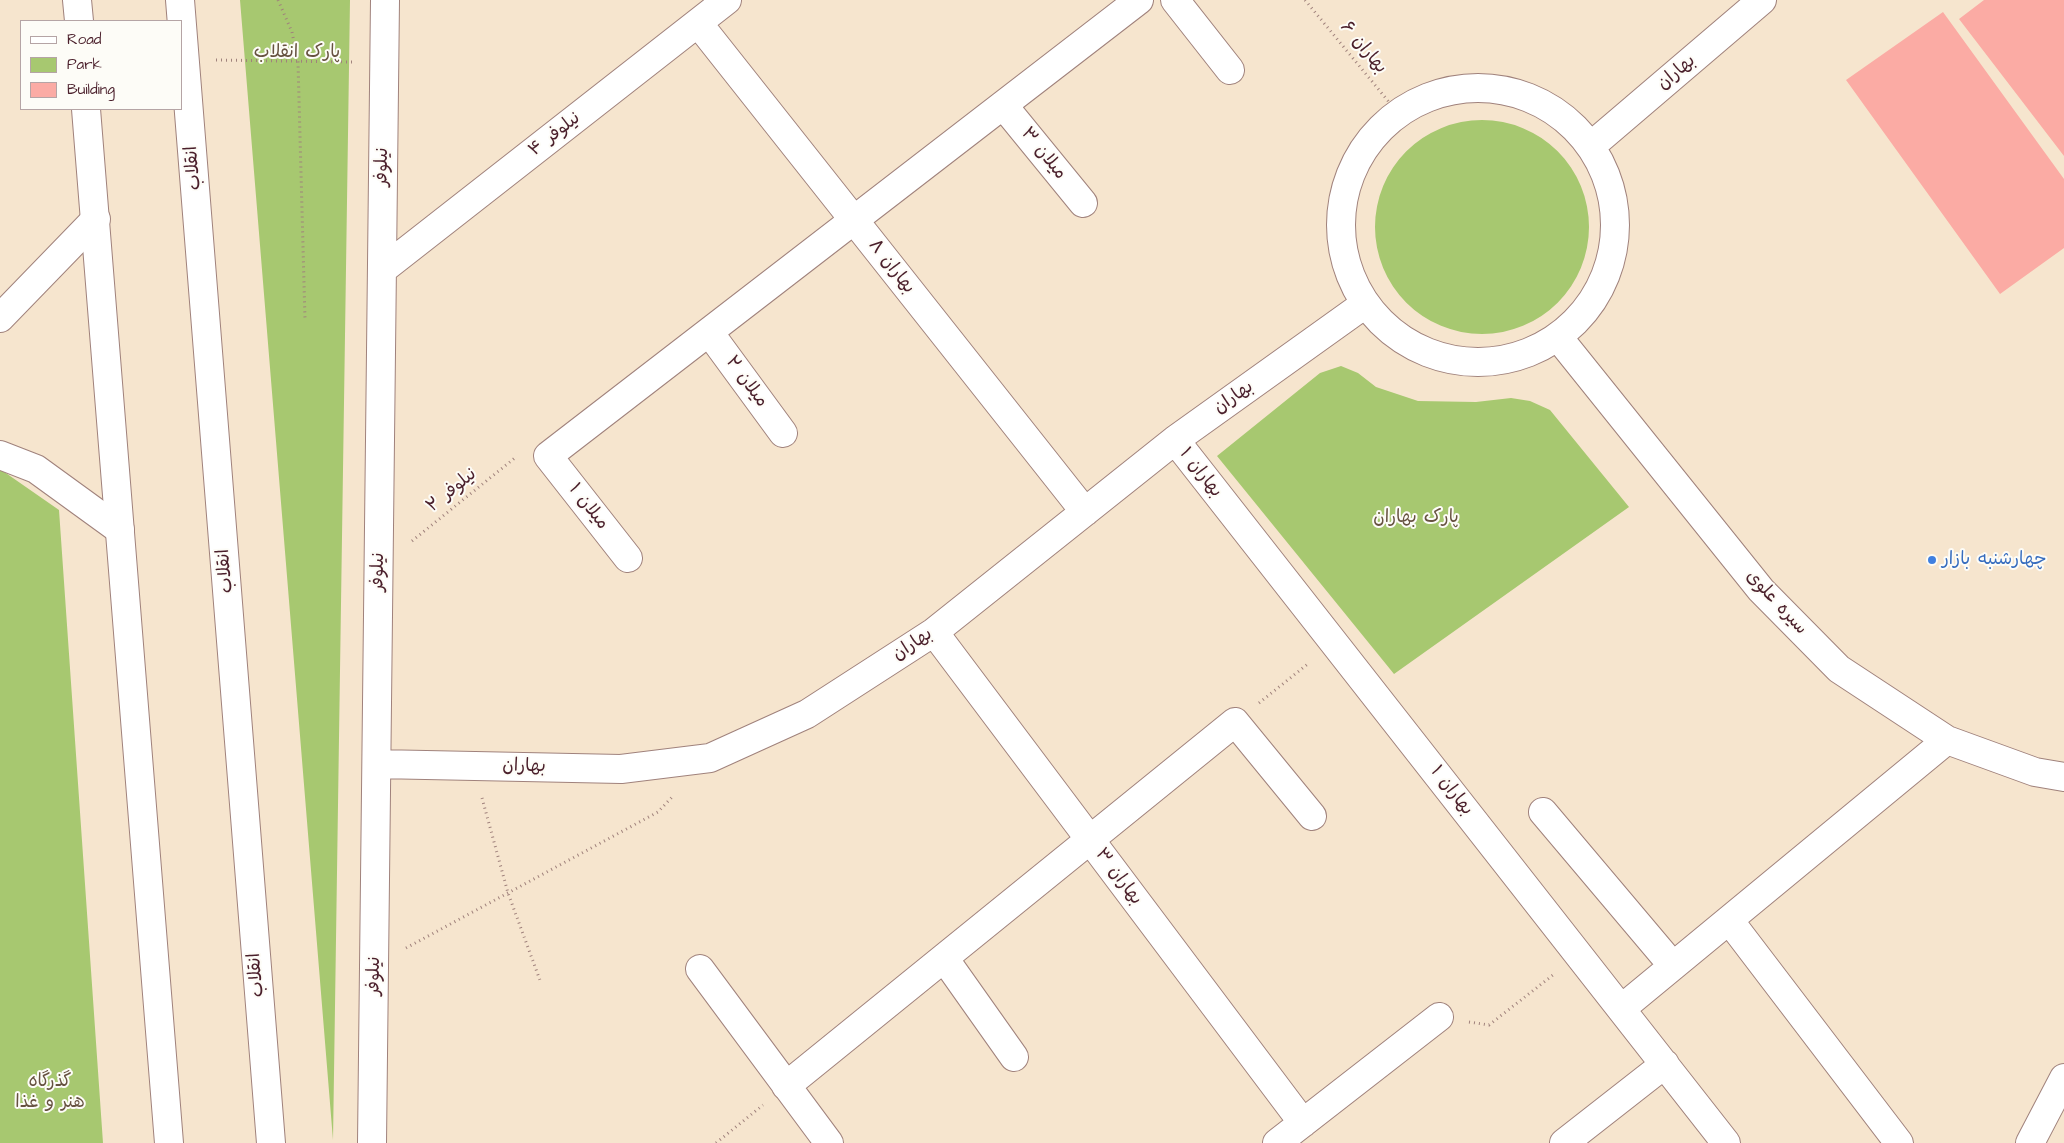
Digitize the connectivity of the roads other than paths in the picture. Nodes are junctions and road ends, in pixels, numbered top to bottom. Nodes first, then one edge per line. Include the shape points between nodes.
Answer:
1 (77, 0) edge
2 (180, 0) edge
3 (385, 0) edge
4 (727, 0) edge
5 (1139, 0) edge
6 (1175, 0) edge
7 (1762, 0) edge
8 (79, 20) edge
9 (182, 20) edge
10 (698, 23) junction
11 (182, 24) edge
12 (1230, 70) dead end
13 (1003, 105) junction
14 (86, 110) edge
15 (1592, 146) junction
16 (1083, 203) dead end
17 (96, 219) junction
18 (854, 220) junction
19 (382, 270) junction
20 (1365, 304) junction
21 (0, 318) edge
22 (709, 332) junction
23 (1558, 337) junction
24 (783, 433) dead end
25 (1174, 440) junction
26 (0, 456) edge
27 (1085, 512) junction
28 (120, 530) junction
29 (628, 558) dead end
30 (934, 632) junction
31 (1947, 740) junction
32 (377, 764) junction
33 (2064, 777) edge
34 (1543, 812) dead end
35 (1312, 816) dead end
36 (1090, 840) junction
37 (1729, 920) junction
38 (944, 958) junction
39 (1673, 966) junction
40 (700, 969) dead end
41 (1621, 1009) junction
42 (1439, 1017) road end
43 (1014, 1057) dead end
44 (1664, 1064) junction
45 (2064, 1078) edge
46 (786, 1086) junction
47 (1303, 1123) junction
48 (169, 1143) edge
49 (271, 1143) edge
50 (372, 1143) edge
51 (830, 1143) edge
52 (1277, 1143) edge
53 (1564, 1143) edge
54 (1726, 1143) edge
55 (1899, 1143) edge
56 (2030, 1143) edge

1 - 8 street
2 - 9 street, انقلاب
3 - 19 street, نیلوفر
4 - 10 street, نیلوفر ۴
5 - 13 street
6 - 12 street
7 - 15 street, بهاران
10 - 18 street, بهاران ۸
10 - 19 street, نیلوفر ۴
11 - 49 street, انقلاب
13 - 16 street, میلان ۳
13 - 18 street
14 - 17 street
15 - 20 street via 1561,114 1522,94 1480,87 1437,93 1398,113 1368,143 1347,181 1340,223 1346,266
15 - 23 street via 1610,184 1617,227 1609,269 1589,307
17 - 21 street
17 - 28 street
18 - 22 street
18 - 27 street, بهاران ۸
19 - 32 street, نیلوفر
20 - 23 street via 1395,336 1434,356 1476,363 1519,357
20 - 25 street, بهاران
22 - 24 street, میلان ۲
22 - 29 street, میلان ۱ via 548,456
23 - 31 street, سیره علوی via 1761,590 1838,669
25 - 27 street, بهاران
25 - 41 street, بهاران ۱
26 - 28 street via 36,469
27 - 30 street, بهاران
28 - 48 street
30 - 32 street, بهاران via 806,714 710,758 621,769
30 - 36 street, بهاران ۳
31 - 33 street, سیره علوی via 2035,772
31 - 37 street
32 - 50 street, نیلوفر
34 - 39 street
35 - 36 street via 1235,722
36 - 38 street
36 - 47 street, بهاران ۳
37 - 39 street
37 - 55 street
38 - 43 street
38 - 46 street
39 - 41 street
40 - 46 street
41 - 44 street, بهاران ۱
42 - 47 street
44 - 53 street
44 - 54 street, بهاران ۱
45 - 56 street
46 - 51 street
47 - 52 street

